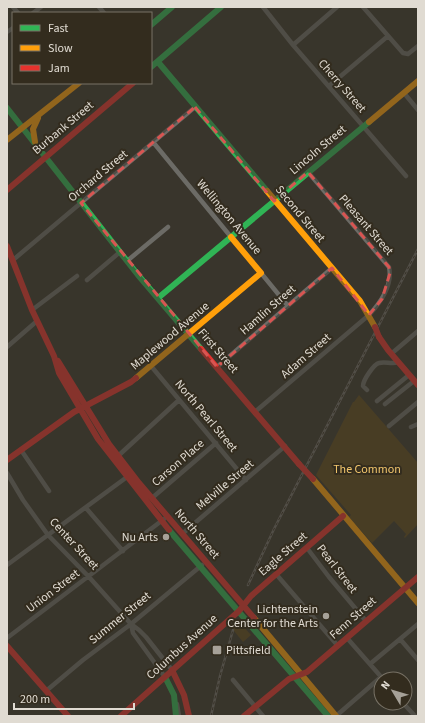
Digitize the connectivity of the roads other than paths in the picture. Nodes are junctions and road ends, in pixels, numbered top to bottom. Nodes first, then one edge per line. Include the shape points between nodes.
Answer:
1 (172, 7) edge
2 (221, 7) edge
3 (263, 7) edge
4 (337, 7) edge
5 (363, 7) edge
6 (152, 24) edge
7 (388, 36) junction
8 (293, 45) junction
9 (418, 46) edge
10 (158, 62) junction
11 (152, 67) edge
12 (418, 81) edge
13 (75, 84) edge
14 (132, 84) edge
15 (329, 86) junction
16 (404, 93) junction
17 (195, 107) junction
18 (7, 108) edge
19 (418, 110) edge
20 (42, 112) junction
21 (364, 126) junction
22 (23, 128) junction
23 (7, 140) edge
24 (153, 142) junction
25 (36, 144) junction
26 (46, 158) junction
27 (308, 172) junction
28 (406, 176) dead end
29 (7, 190) edge
30 (274, 201) junction
31 (81, 203) junction
32 (168, 227) dead end
33 (231, 237) junction
34 (7, 246) edge
35 (120, 252) junction
36 (13, 260) junction
37 (127, 262) junction
38 (332, 268) junction
39 (261, 273) junction
40 (77, 276) dead end
41 (87, 280) dead end
42 (158, 298) junction
43 (288, 306) junction
44 (32, 310) junction
45 (368, 315) junction
46 (37, 321) junction
47 (418, 331) edge
48 (188, 334) junction
49 (7, 347) edge
50 (391, 354) junction
51 (398, 362) junction
52 (151, 366) junction
53 (217, 367) junction
54 (408, 375) junction
55 (416, 383) edge
56 (367, 390) dead end
57 (180, 400) junction
58 (377, 401) dead end
59 (418, 402) edge
60 (385, 404) dead end
61 (82, 407) junction
62 (256, 412) junction
63 (418, 424) edge
64 (388, 426) dead end
65 (411, 427) dead end
66 (216, 443) junction
67 (284, 446) junction
68 (21, 450) junction
69 (118, 456) junction
70 (7, 460) edge
71 (7, 473) edge
72 (127, 477) junction
73 (246, 480) junction
74 (49, 490) dead end
75 (152, 498) junction
76 (86, 508) junction
77 (168, 516) junction
78 (344, 516) junction
79 (162, 521) junction
80 (182, 534) junction
81 (48, 535) junction
82 (177, 538) junction
83 (307, 548) junction
84 (122, 551) junction
85 (206, 561) junction
86 (7, 565) edge
87 (200, 566) junction
88 (276, 574) junction
89 (89, 576) junction
90 (418, 577) edge
91 (405, 588) junction
92 (418, 603) edge
93 (244, 605) junction
94 (239, 611) junction
95 (366, 621) junction
96 (131, 624) junction
97 (418, 624) edge
98 (7, 638) edge
99 (347, 638) junction
100 (400, 639) junction
101 (7, 646) edge
102 (338, 646) junction
103 (418, 660) edge
104 (370, 664) junction
105 (172, 670) junction
106 (376, 671) edge
107 (298, 675) junction
108 (165, 677) junction
109 (234, 680) dead end
110 (373, 685) edge
111 (46, 691) junction
112 (255, 706) junction
113 (68, 716) edge
114 (121, 716) edge
115 (178, 716) edge
116 (188, 716) edge
117 (244, 716) edge
118 (263, 716) edge
119 (328, 716) edge
120 (336, 716) edge

1 - 6 street
2 - 10 street
3 - 8 street, Cherry Street
4 - 8 street
5 - 7 street
7 - 9 street via 405,54
7 - 15 street
8 - 15 street, Cherry Street
10 - 11 street
10 - 17 street, Second Street
12 - 16 street, Lincoln Street
13 - 20 street
14 - 26 street, Burbank Street
15 - 21 street, Cherry Street
16 - 19 street
16 - 21 street, Lincoln Street
17 - 24 street, Orchard Street
17 - 30 street, Second Street
18 - 22 street, First Street
20 - 22 street
20 - 25 street via 33,129
21 - 27 street, Lincoln Street
21 - 28 street, Cherry Street
22 - 23 street
22 - 25 street, First Street
24 - 31 street, Orchard Street
24 - 33 street, Wellington Avenue
25 - 26 street, First Street
26 - 29 street, Burbank Street
26 - 31 street, First Street
27 - 30 street, Lincoln Street
27 - 45 street, Pleasant Street via 389,267 386,290 376,308
30 - 33 street, Lincoln Street
30 - 38 street, Second Street
31 - 35 street, First Street
31 - 36 street, Orchard Street
32 - 37 street
33 - 39 street, Wellington Avenue
33 - 42 street, Lincoln Street
34 - 36 street, North Street
35 - 37 street, First Street
35 - 41 street
36 - 44 street, North Street
37 - 42 street, First Street
38 - 43 street, Hamlin Street
38 - 45 street, Second Street via 360,301
39 - 43 street, Wellington Avenue
39 - 48 street, Maplewood Avenue
40 - 44 street
42 - 48 street, First Street
43 - 53 street, Hamlin Street
44 - 46 street, North Street
45 - 50 street, Second Street, bridge
45 - 62 street, Adam Street
46 - 49 street
46 - 61 street, North Street via 54,356 59,373
47 - 50 street
48 - 52 street, Maplewood Avenue
48 - 53 street, First Street
50 - 51 street, Second Street
51 - 54 street, Second Street
51 - 56 street via 376,364 364,381 363,386
52 - 57 street, North Pearl Street
52 - 61 street, Maplewood Avenue via 131,382
53 - 62 street, First Street
54 - 55 street, Second Street
54 - 58 street
55 - 60 street
57 - 66 street, North Pearl Street
57 - 69 street
59 - 64 street
61 - 68 street, Maplewood Avenue
61 - 69 street, North Street
61 - 72 street, North Street via 98,439
62 - 67 street, First Street
63 - 65 street
66 - 73 street, North Pearl Street
66 - 75 street, Carson Place
67 - 73 street, Melville Street
67 - 78 street, First Street, bridge
68 - 70 street, Maplewood Avenue
68 - 74 street
69 - 75 street, North Street
71 - 81 street, Center Street
72 - 76 street
72 - 79 street, North Street
73 - 80 street, Melville Street
75 - 77 street, North Street
76 - 81 street
76 - 84 street
77 - 79 street, Union Street
77 - 80 street, North Street
78 - 83 street, Eagle Street
78 - 91 street, First Street
79 - 82 street, North Street
79 - 84 street, Union Street
80 - 82 street, Melville Street
80 - 85 street, North Street
81 - 86 street
81 - 89 street, Center Street
82 - 87 street, North Street
83 - 88 street, Eagle Street
83 - 95 street, Pearl Street
84 - 89 street, Union Street
85 - 87 street, Summer Street
85 - 93 street, North Street
87 - 94 street, North Street
87 - 96 street, Summer Street
88 - 93 street, Eagle Street
88 - 102 street
89 - 96 street, Center Street
89 - 98 street, Union Street
90 - 91 street, Fenn Street
91 - 92 street, First Street
91 - 95 street, Fenn Street
93 - 94 street, Eagle Street
93 - 107 street, North Street
94 - 105 street, Columbus Avenue
94 - 107 street, North Street
95 - 99 street, Fenn Street
96 - 105 street, Center Street via 146,637
96 - 108 street, Center Street via 133,633
96 - 111 street, Summer Street
97 - 100 street
99 - 102 street, Fenn Street
99 - 104 street
100 - 103 street
100 - 104 street
101 - 111 street
102 - 107 street, Fenn Street via 307,672
104 - 106 street
105 - 108 street, Columbus Avenue
105 - 116 street, Center Street via 180,685
107 - 112 street, Fenn Street
107 - 119 street, North Street
107 - 120 street, North Street
108 - 114 street, Columbus Avenue
108 - 115 street, Center Street via 174,695
109 - 112 street
110 - 120 street
111 - 113 street
112 - 117 street, Fenn Street
112 - 118 street

